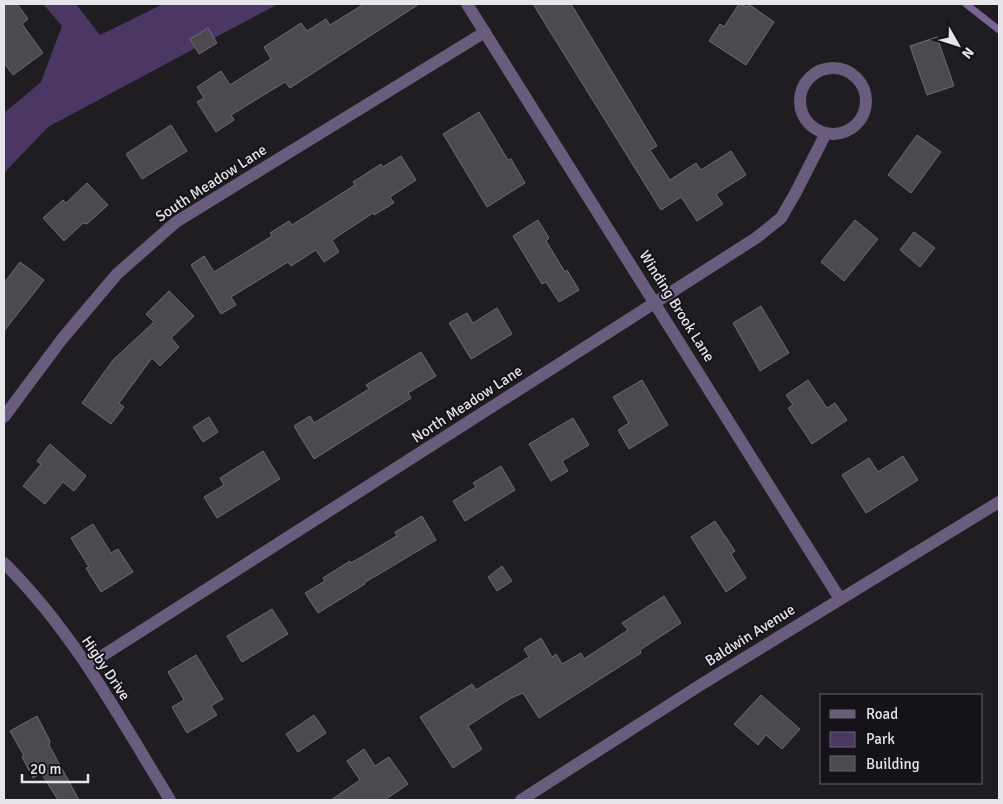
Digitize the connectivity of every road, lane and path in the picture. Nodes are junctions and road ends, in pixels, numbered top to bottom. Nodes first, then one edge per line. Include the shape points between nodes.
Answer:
1 (467, 4) edge
2 (485, 32) junction
3 (826, 133) junction
4 (656, 303) junction
5 (4, 417) edge
6 (999, 502) edge
7 (4, 563) edge
8 (840, 599) junction
9 (88, 665) junction
10 (170, 800) edge
11 (521, 800) edge

1 - 2 street, Winding Brook Lane
2 - 4 street, Winding Brook Lane
2 - 5 street, South Meadow Lane via 176,222 117,274 62,339
3 - 3 street via 813,127 804,117 800,104 802,91 808,79 818,71 838,68 850,72 860,81 866,93 866,107 861,119 851,128 839,133
3 - 4 street, North Meadow Lane via 781,218
4 - 8 street, Winding Brook Lane
4 - 9 street, North Meadow Lane
6 - 8 street, Baldwin Avenue
7 - 9 street, Higby Drive via 20,578
8 - 11 street, Baldwin Avenue
9 - 10 street, Higby Drive

